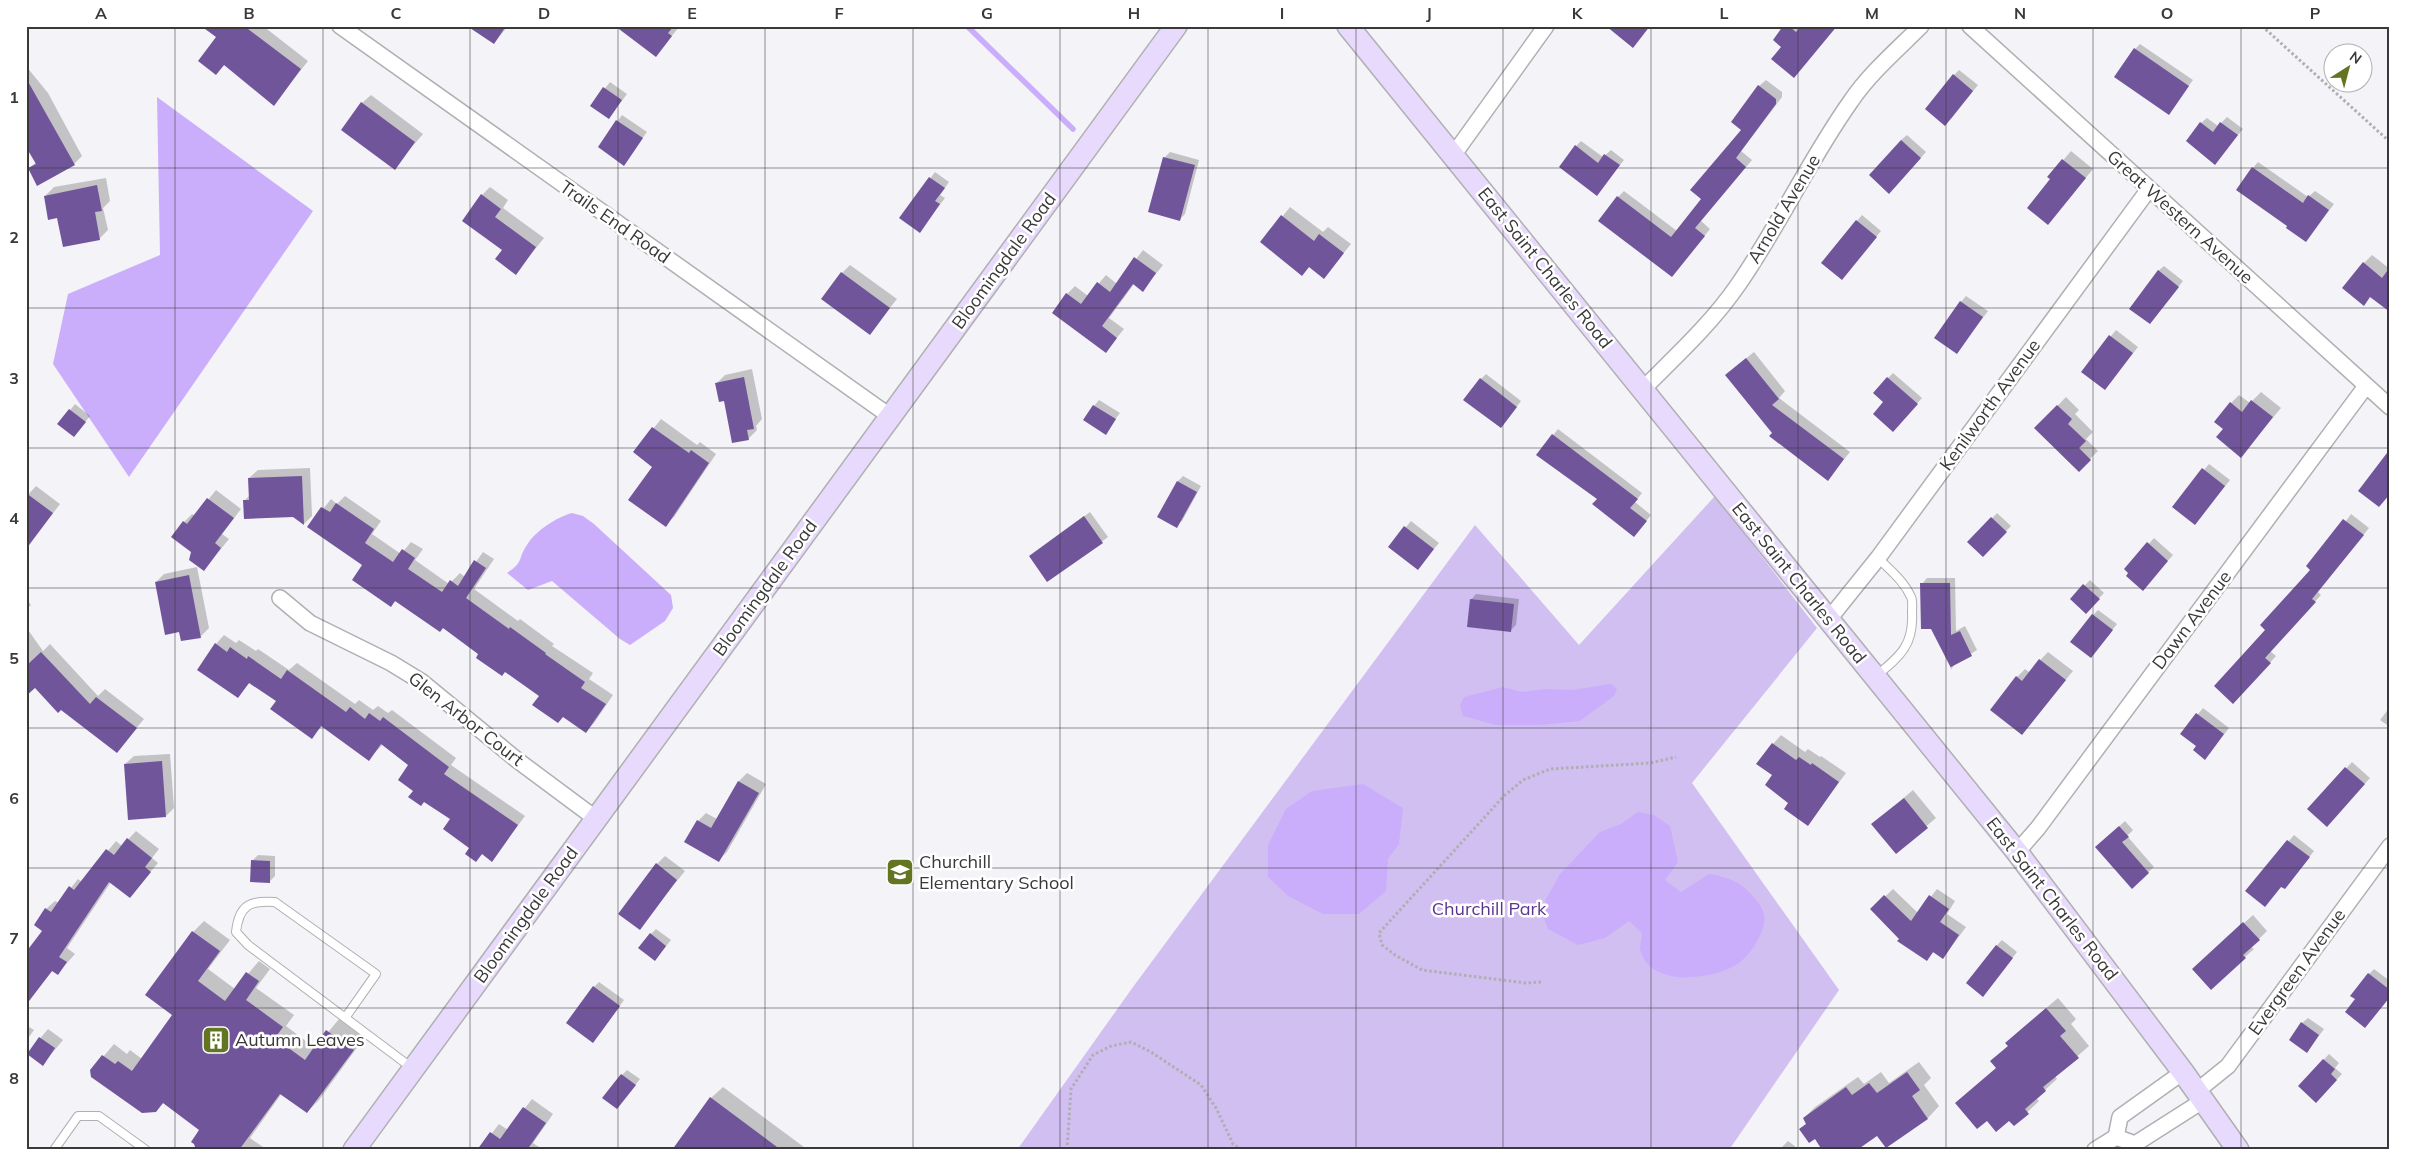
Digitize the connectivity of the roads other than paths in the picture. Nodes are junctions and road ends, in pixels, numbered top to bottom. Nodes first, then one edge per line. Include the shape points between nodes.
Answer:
1 (340, 26) edge
2 (1176, 26) edge
3 (1348, 26) edge
4 (1546, 26) edge
5 (1921, 26) edge
6 (1970, 26) edge
7 (1454, 154) junction
8 (2149, 189) junction
9 (2366, 386) junction
10 (1642, 389) junction
11 (2390, 407) edge
12 (891, 417) junction
13 (1878, 558) junction
14 (280, 598) dead end
15 (1829, 619) junction
16 (1875, 677) junction
17 (595, 818) junction
18 (2390, 846) edge
19 (2017, 852) junction
20 (345, 1018) junction
21 (414, 1069) junction
22 (2184, 1072) junction
23 (2200, 1096) junction
24 (2116, 1137) junction
25 (54, 1150) edge
26 (146, 1150) edge
27 (354, 1150) edge
28 (2096, 1150) edge
29 (2238, 1150) edge

1 - 12 street, Trails End Road
2 - 12 street, Bloomingdale Road
3 - 7 street, East Saint Charles Road
4 - 7 street
5 - 10 street, Arnold Avenue via 1890,55 1852,99 1726,302
6 - 8 street, Great Western Avenue
7 - 10 street, East Saint Charles Road
8 - 9 street, Great Western Avenue
8 - 13 street, Kenilworth Avenue
9 - 11 street, Great Western Avenue
9 - 19 street, Dawn Avenue
10 - 15 street, East Saint Charles Road
12 - 17 street, Bloomingdale Road
13 - 15 street, Kenilworth Avenue
13 - 16 lane via 1900,579 1912,598 1913,620 1911,639 1898,657
14 - 17 street, Glen Arbor Court via 310,623 422,682
15 - 16 street, East Saint Charles Road
16 - 19 street, East Saint Charles Road
17 - 21 street, Bloomingdale Road
18 - 23 street, Evergreen Avenue via 2228,1066
19 - 22 street, East Saint Charles Road
20 - 20 lane via 248,945 236,932 237,919 246,906 257,901 275,902 376,974
20 - 21 lane
21 - 27 street, Bloomingdale Road
22 - 23 street, East Saint Charles Road
22 - 24 street via 2120,1117
23 - 24 street, Evergreen Avenue via 2134,1144
23 - 29 street, East Saint Charles Road
24 - 28 street
25 - 26 lane via 78,1116 99,1116

